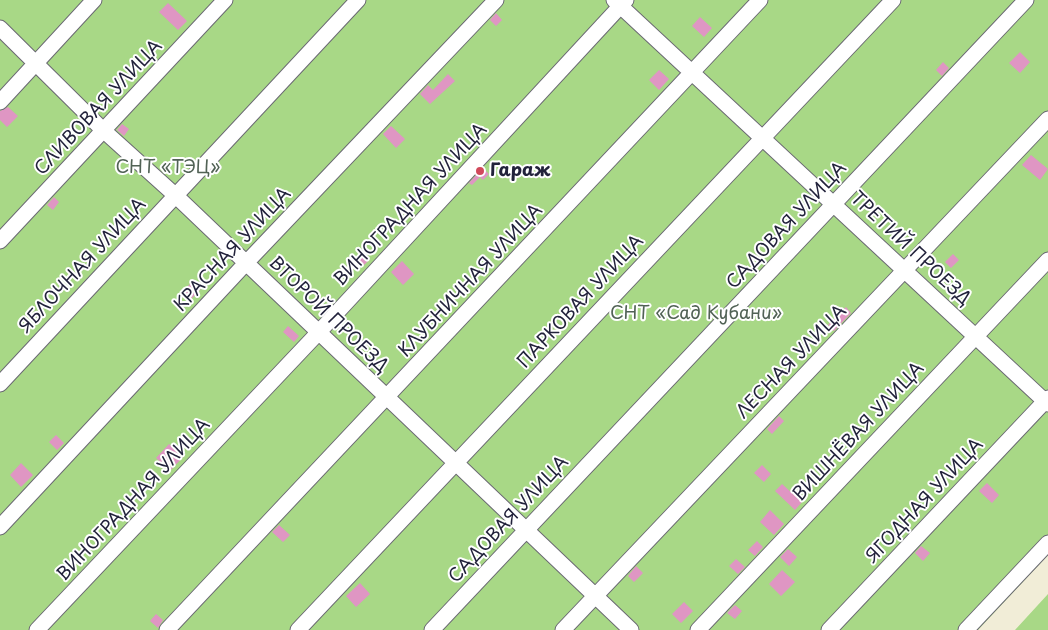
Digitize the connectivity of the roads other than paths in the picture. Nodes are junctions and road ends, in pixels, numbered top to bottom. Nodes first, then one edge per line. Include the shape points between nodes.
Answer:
1 (94, 0) edge
2 (225, 0) edge
3 (358, 0) edge
4 (496, 0) edge
5 (760, 0) edge
6 (893, 0) edge
7 (1026, 0) edge
8 (620, 2) edge
9 (0, 28) edge
10 (36, 63) junction
11 (691, 72) junction
12 (0, 102) edge
13 (1048, 119) edge
14 (103, 130) junction
15 (762, 137) junction
16 (175, 195) junction
17 (834, 204) junction
18 (0, 241) edge
19 (1048, 260) edge
20 (246, 263) junction
21 (905, 269) junction
22 (318, 332) junction
23 (977, 335) junction
24 (0, 384) edge
25 (388, 397) junction
26 (1047, 401) edge
27 (455, 464) junction
28 (0, 527) edge
29 (525, 531) junction
30 (1048, 543) edge
31 (595, 596) junction
32 (37, 630) edge
33 (167, 630) edge
34 (298, 630) edge
35 (432, 630) edge
36 (563, 630) edge
37 (631, 630) edge
38 (698, 630) edge
39 (829, 630) edge
40 (966, 630) edge

1 - 10 street
2 - 14 street, СЛИВОВАЯ УЛИЦА
3 - 16 street, ЯБЛОЧНАЯ УЛИЦА
4 - 20 street, КРАСНАЯ УЛИЦА
5 - 11 street, КЛУБНИЧНАЯ УЛИЦА
6 - 15 street, ПАРКОВАЯ УЛИЦА
7 - 17 street, САДОВАЯ УЛИЦА
8 - 11 street, ТРЕТИЙ ПРОЕЗД
8 - 22 street, ВИНОГРАДНАЯ УЛИЦА
9 - 10 street, ВТОРОЙ ПРОЕЗД
10 - 12 street
10 - 14 street, ВТОРОЙ ПРОЕЗД
11 - 15 street, ТРЕТИЙ ПРОЕЗД
11 - 25 street, КЛУБНИЧНАЯ УЛИЦА
13 - 21 street, ЛЕСНАЯ УЛИЦА
14 - 16 street, ВТОРОЙ ПРОЕЗД
14 - 18 street, СЛИВОВАЯ УЛИЦА
15 - 17 street, ТРЕТИЙ ПРОЕЗД
15 - 27 street, ПАРКОВАЯ УЛИЦА
16 - 20 street, ВТОРОЙ ПРОЕЗД
16 - 24 street, ЯБЛОЧНАЯ УЛИЦА
17 - 21 street, ТРЕТИЙ ПРОЕЗД
17 - 29 street, САДОВАЯ УЛИЦА
19 - 23 street, ВИШНЁВАЯ УЛИЦА
20 - 22 street, ВТОРОЙ ПРОЕЗД
20 - 28 street, КРАСНАЯ УЛИЦА
21 - 23 street, ТРЕТИЙ ПРОЕЗД
21 - 31 street, ЛЕСНАЯ УЛИЦА
22 - 25 street, ВТОРОЙ ПРОЕЗД
22 - 32 street, ВИНОГРАДНАЯ УЛИЦА
23 - 26 street, ТРЕТИЙ ПРОЕЗД
23 - 38 street, ВИШНЁВАЯ УЛИЦА
25 - 27 street, ВТОРОЙ ПРОЕЗД
25 - 33 street, КЛУБНИЧНАЯ УЛИЦА
26 - 39 street, ЯГОДНАЯ УЛИЦА
27 - 29 street, ВТОРОЙ ПРОЕЗД
27 - 34 street, ПАРКОВАЯ УЛИЦА
29 - 31 street, ВТОРОЙ ПРОЕЗД
29 - 35 street, САДОВАЯ УЛИЦА
30 - 40 street
31 - 36 street, ЛЕСНАЯ УЛИЦА
31 - 37 street, ВТОРОЙ ПРОЕЗД

